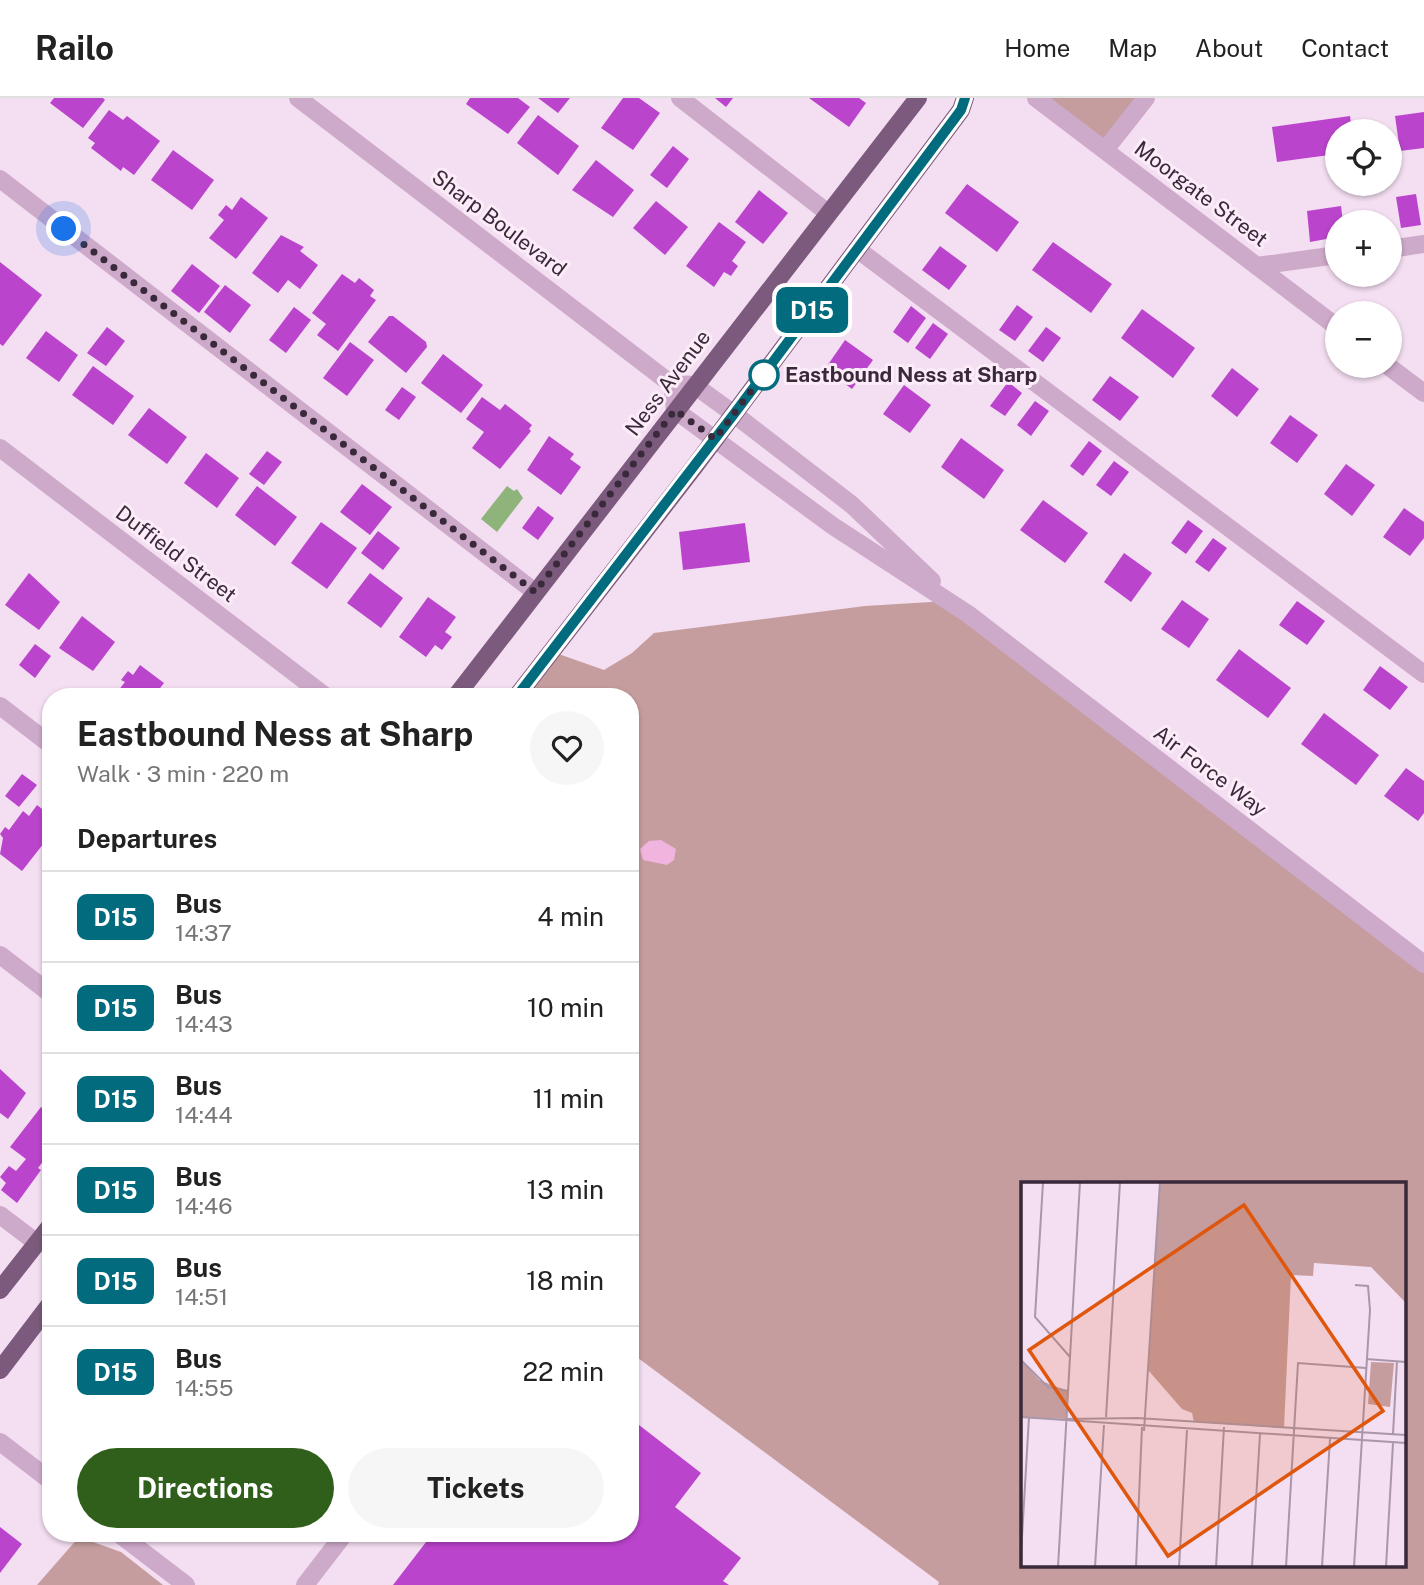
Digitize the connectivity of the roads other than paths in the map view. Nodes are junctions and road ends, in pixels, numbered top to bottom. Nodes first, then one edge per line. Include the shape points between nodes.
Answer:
1 (298, 98) edge
2 (680, 98) edge
3 (918, 98) edge
4 (965, 98) edge
5 (1036, 98) edge
6 (1146, 98) edge
7 (1105, 150) junction
8 (0, 179) edge
9 (828, 213) junction
10 (1424, 244) edge
11 (1402, 247) edge
12 (857, 249) junction
13 (1325, 257) edge
14 (1257, 266) junction
15 (1325, 318) edge
16 (1402, 376) edge
17 (672, 384) junction
18 (694, 385) junction
19 (1424, 393) edge
20 (675, 410) junction
21 (734, 414) junction
22 (715, 439) junction
23 (0, 448) edge
24 (535, 592) junction
25 (968, 614) junction
26 (1424, 674) edge
27 (315, 688) edge
28 (462, 688) edge
29 (523, 688) edge
30 (0, 706) edge
31 (42, 738) edge
32 (0, 955) edge
33 (1424, 964) edge
34 (42, 987) edge
35 (0, 1215) edge
36 (42, 1237) edge
37 (37, 1243) junction
38 (0, 1290) edge
39 (42, 1315) edge
40 (0, 1370) edge
41 (0, 1442) edge
42 (42, 1474) edge
43 (130, 1542) edge
44 (338, 1542) edge
45 (186, 1585) edge
46 (305, 1585) edge

1 - 17 street, Sharp Boulevard
2 - 9 street
3 - 9 main road, Ness Avenue
4 - 12 main road via 961,110
5 - 7 street, Moorgate Street
6 - 7 street
7 - 14 street, Moorgate Street
8 - 24 street
9 - 18 main road, Ness Avenue
10 - 11 street
12 - 21 main road
12 - 26 street
13 - 14 street
14 - 15 street, Moorgate Street
16 - 19 street
17 - 18 street
17 - 20 street
18 - 20 main road, Ness Avenue
18 - 21 street, Air Force Way
20 - 22 street, Air Force Way
20 - 24 main road, Ness Avenue
21 - 22 main road
21 - 25 street, Air Force Way via 852,505
22 - 25 street, Air Force Way via 834,526
22 - 29 main road
23 - 27 street, Duffield Street
24 - 28 main road, Ness Avenue
25 - 33 street, Air Force Way
30 - 31 street
32 - 34 street
35 - 37 street
36 - 37 main road
37 - 38 main road
39 - 40 main road
41 - 42 street
43 - 45 street
44 - 46 street

